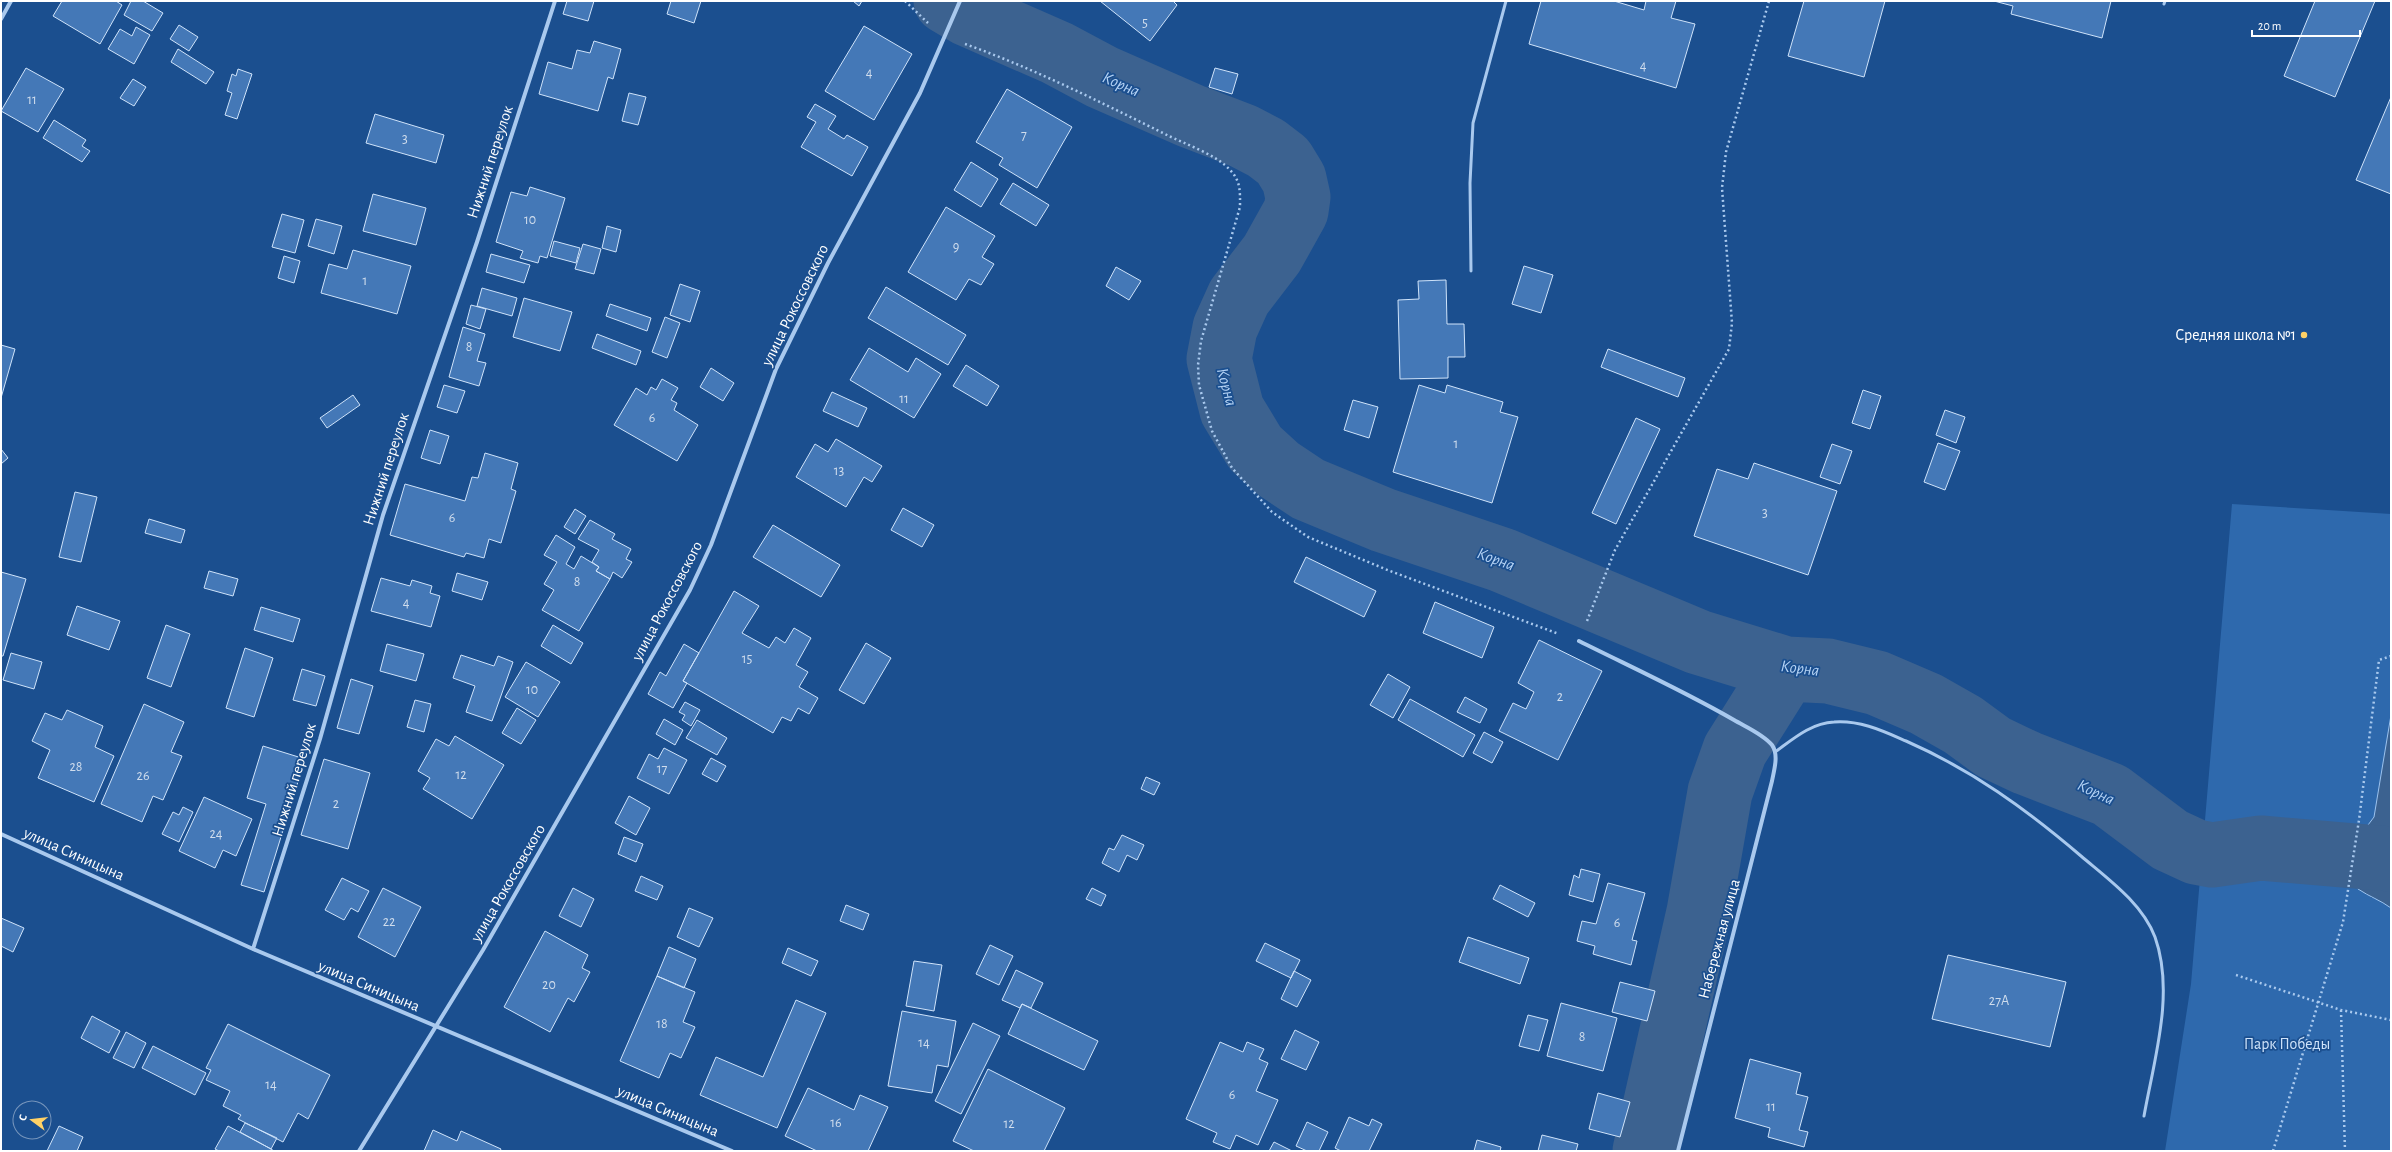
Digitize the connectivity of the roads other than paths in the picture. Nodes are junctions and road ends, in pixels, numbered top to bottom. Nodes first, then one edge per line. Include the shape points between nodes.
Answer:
1 (11, 1) edge
2 (555, 1) edge
3 (960, 1) edge
4 (1506, 1) edge
5 (1, 19) edge
6 (1471, 271) dead end
7 (1579, 641) road end
8 (1775, 752) junction
9 (1, 834) edge
10 (253, 949) junction
11 (436, 1027) junction
12 (2144, 1116) dead end
13 (359, 1151) edge
14 (732, 1151) edge
15 (1678, 1151) edge

1 - 5 street
2 - 10 street, Нижний переулок via 477,242 383,515 320,739
3 - 11 street, улица Рокоссовского via 920,93 828,263 776,369 711,545 690,590
4 - 6 lane via 1473,123 1470,183
7 - 8 street via 1728,717 1763,737
8 - 12 lane via 1813,726 1853,722 1878,729 1919,747 2011,799 2129,898 2154,936 2164,981 2164,1004
8 - 15 street, Набережная улица via 1776,764 1772,781
9 - 10 street, улица Синицына
10 - 11 street, улица Синицына
11 - 13 street, улица Рокоссовского
11 - 14 street, улица Синицына

